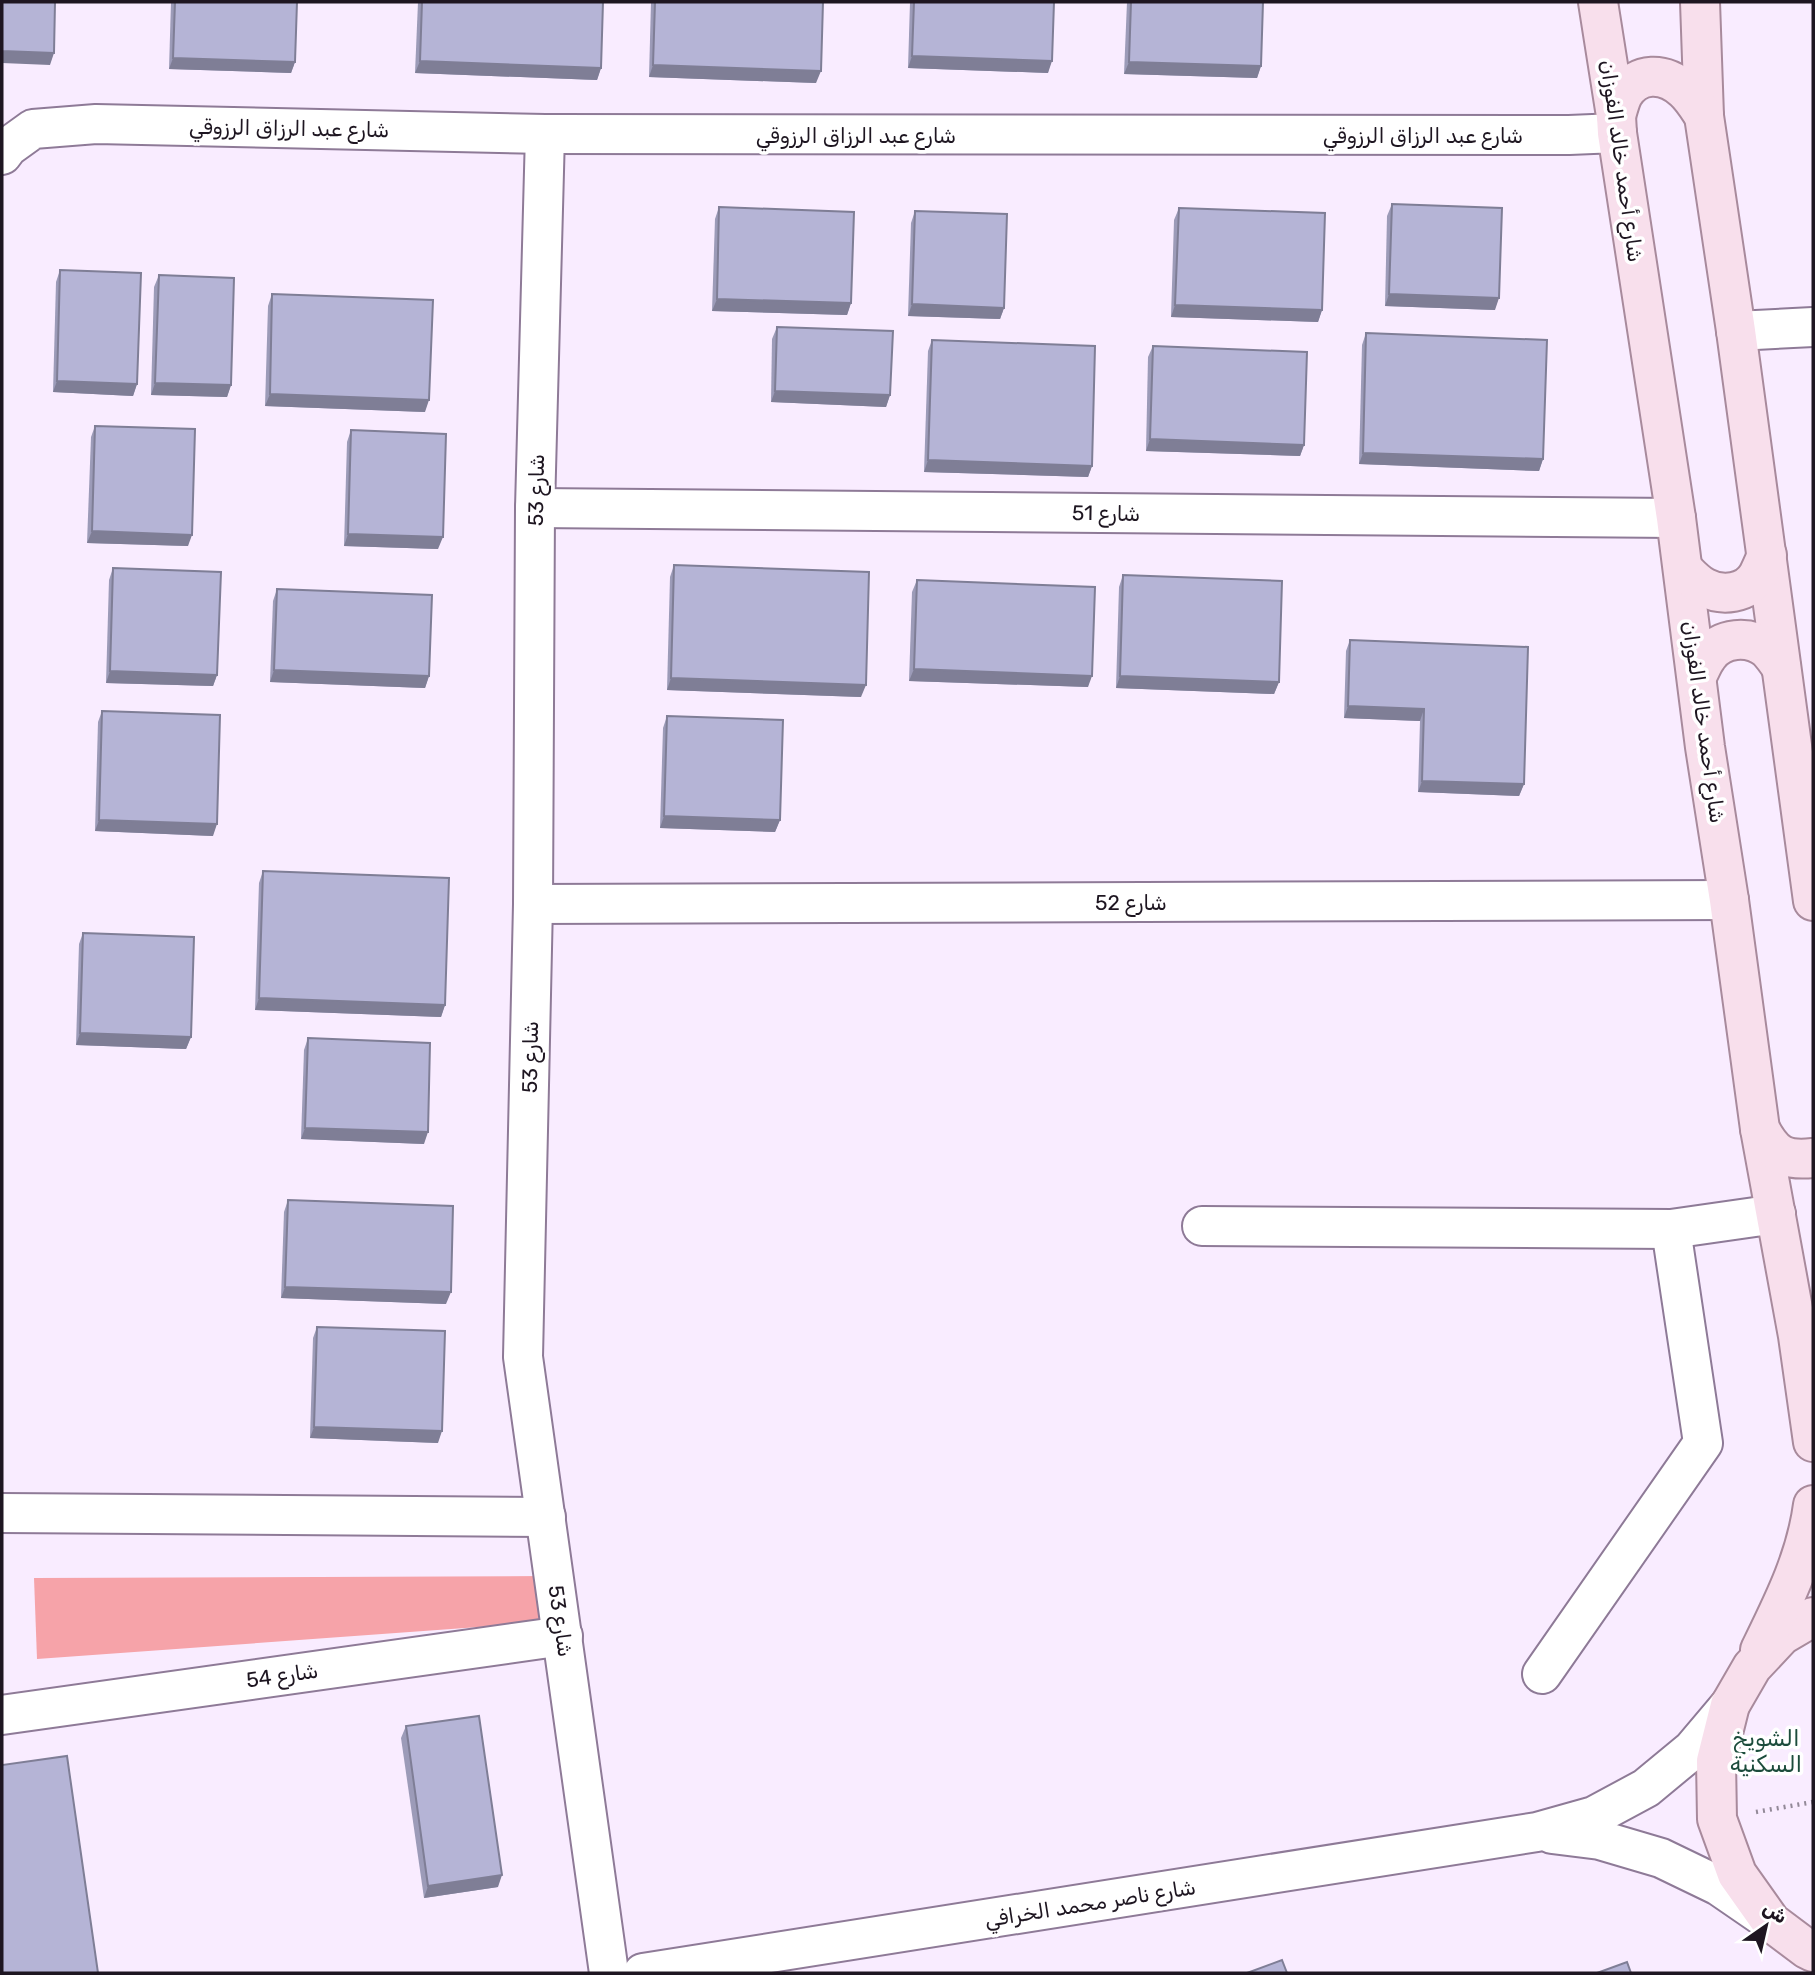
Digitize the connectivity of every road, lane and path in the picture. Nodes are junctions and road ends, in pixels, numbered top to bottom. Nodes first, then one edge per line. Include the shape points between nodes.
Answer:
1 (1598, 2) edge
2 (1700, 2) edge
3 (1704, 116) junction
4 (1616, 124) junction
5 (545, 134) junction
6 (2, 155) edge
7 (1813, 327) edge
8 (1737, 331) junction
9 (535, 508) junction
10 (1676, 518) junction
11 (1767, 555) junction
12 (1683, 569) junction
13 (1781, 667) junction
14 (1697, 676) junction
15 (1730, 900) junction
16 (1813, 901) edge
17 (533, 904) junction
18 (1760, 1129) junction
19 (1813, 1158) edge
20 (1776, 1214) junction
21 (1202, 1226) dead end
22 (1671, 1229) junction
23 (1813, 1442) edge
24 (1813, 1505) edge
25 (2, 1513) edge
26 (546, 1517) junction
27 (1813, 1617) edge
28 (563, 1636) junction
29 (1752, 1667) junction
30 (1542, 1674) dead end
31 (1730, 1704) junction
32 (2, 1715) edge
33 (1813, 1802) edge
34 (1717, 1819) junction
35 (1536, 1832) junction
36 (1771, 1922) junction
37 (1811, 1952) edge
38 (609, 1973) edge
39 (643, 1973) edge

1 - 4 main road, شارع أحمد خالد الفوزان
2 - 3 main road
3 - 4 main road via 1685,90 1655,76 1639,78 1631,86 1623,96
3 - 8 main road
4 - 5 street, شارع عبد الرزاق الرزوقي via 1569,135
4 - 10 main road, شارع أحمد خالد الفوزان
5 - 6 street, شارع عبد الرزاق الرزوقي via 96,124 33,129
5 - 9 street, شارع 53
7 - 8 street
8 - 11 main road
9 - 10 street, شارع 51
9 - 17 street, شارع 53
10 - 12 main road, شارع أحمد خالد الفوزان
11 - 12 main road via 1757,578 1734,592 1702,586
11 - 13 main road
12 - 14 main road, شارع أحمد خالد الفوزان
13 - 14 main road via 1767,650 1739,639 1723,642 1709,654
13 - 16 main road
14 - 15 main road, شارع أحمد خالد الفوزان
15 - 17 street, شارع 52
15 - 18 main road, شارع أحمد خالد الفوزان
17 - 26 street, شارع 53 via 523,1357
18 - 19 main road via 1780,1155
18 - 20 main road, شارع أحمد خالد الفوزان
20 - 22 street
20 - 23 main road, شارع أحمد خالد الفوزان
21 - 22 street
22 - 30 street via 1703,1443
24 - 29 main road via 1810,1530 1792,1584
25 - 26 street
26 - 28 street, شارع 53
27 - 29 main road via 1782,1635
28 - 32 street, شارع 54
28 - 38 street, شارع 53
29 - 31 main road
31 - 34 main road via 1716,1761
31 - 35 street, شارع ناصر محمد الخرافي via 1692,1750 1646,1788 1594,1816
33 - 34 path
34 - 36 main road via 1737,1874
35 - 36 street, شارع ناصر محمد الخرافي via 1600,1840 1661,1857 1718,1886
35 - 39 street, شارع ناصر محمد الخرافي
36 - 37 main road

